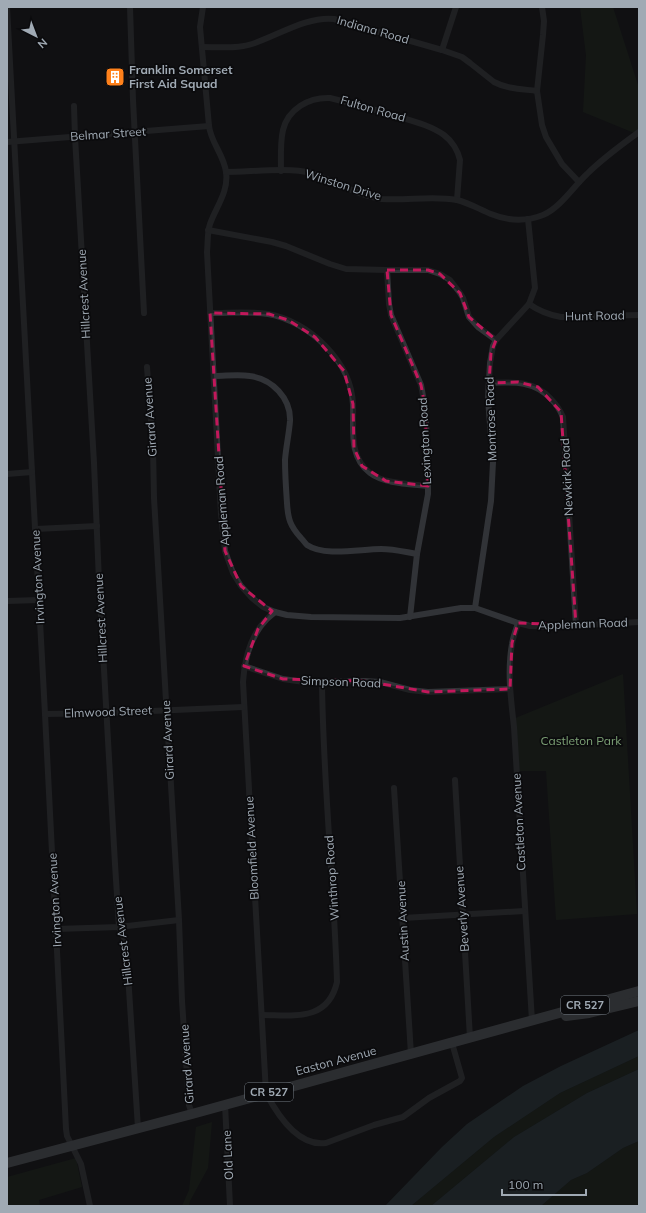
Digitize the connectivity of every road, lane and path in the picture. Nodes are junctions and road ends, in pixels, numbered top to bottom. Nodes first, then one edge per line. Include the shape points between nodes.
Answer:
1 (7, 7) edge
2 (130, 7) edge
3 (203, 7) edge
4 (456, 7) edge
5 (542, 7) edge
6 (8, 28) edge
7 (202, 47) junction
8 (442, 50) junction
9 (537, 91) junction
10 (74, 106) dead end
11 (209, 126) junction
12 (135, 132) junction
13 (639, 132) edge
14 (75, 137) junction
15 (10, 141) edge
16 (281, 171) junction
17 (226, 172) junction
18 (579, 182) junction
19 (457, 200) junction
20 (528, 219) junction
21 (208, 230) junction
22 (387, 270) junction
23 (529, 304) junction
24 (144, 313) dead end
25 (210, 313) junction
26 (639, 315) edge
27 (496, 340) junction
28 (147, 367) dead end
29 (214, 376) junction
30 (489, 383) junction
31 (32, 472) junction
32 (7, 474) edge
33 (428, 486) junction
34 (97, 526) junction
35 (36, 530) junction
36 (417, 554) junction
37 (39, 600) junction
38 (7, 601) edge
39 (475, 608) junction
40 (275, 612) junction
41 (410, 617) junction
42 (639, 622) edge
43 (518, 623) junction
44 (576, 625) junction
45 (244, 666) junction
46 (322, 682) junction
47 (510, 689) junction
48 (243, 707) junction
49 (167, 710) junction
50 (106, 713) junction
51 (46, 714) junction
52 (455, 780) dead end
53 (394, 788) dead end
54 (524, 912) junction
55 (463, 915) junction
56 (403, 918) junction
57 (179, 920) junction
58 (119, 927) junction
59 (56, 929) junction
60 (639, 991) edge
61 (639, 1001) edge
62 (262, 1015) junction
63 (532, 1021) junction
64 (470, 1038) junction
65 (452, 1043) junction
66 (411, 1054) junction
67 (266, 1093) junction
68 (225, 1104) junction
69 (192, 1114) junction
70 (138, 1128) junction
71 (72, 1146) junction
72 (7, 1163) edge
73 (90, 1206) edge
74 (230, 1206) edge

1 - 6 street, Irvington Avenue
2 - 12 street
3 - 7 street via 200,22
4 - 8 street
5 - 9 street via 544,21
6 - 15 street, Irvington Avenue
7 - 8 street, Indiana Road via 250,44 326,18
7 - 11 street
8 - 9 street, Indiana Road via 462,57 498,84
9 - 18 street via 546,137 562,164
10 - 14 street, Hillcrest Avenue
11 - 12 street, Belmar Street
11 - 17 street
12 - 14 street, Belmar Street
12 - 24 street
13 - 18 street, Winston Drive
14 - 15 street, Belmar Street
14 - 34 street, Hillcrest Avenue
15 - 31 street, Irvington Avenue
16 - 17 street, Winston Drive
16 - 19 street, Winston Drive via 310,173 381,199
16 - 19 street, Fulton Road via 281,141 288,119 298,107 308,101 330,98 432,127 445,136 453,144 460,160
17 - 21 street, Appleman Road via 225,187
18 - 20 street, Winston Drive via 556,207 545,214
19 - 20 street, Winston Drive via 507,219
20 - 23 street, Montrose Road via 535,288
21 - 22 street via 279,244 346,269
21 - 25 street, Appleman Road
22 - 27 street via 428,270 445,276 463,298 469,317
22 - 33 street, Lexington Road via 391,314 421,386 425,407
23 - 26 street, Hunt Road via 548,314 561,317
23 - 27 street, Montrose Road
25 - 29 street, Appleman Road
25 - 33 street via 269,314 288,320 315,337 334,355 344,371 354,404 354,448 362,466 372,475 386,481
27 - 30 street, Montrose Road via 491,354
28 - 49 street, Girard Avenue
29 - 36 street via 251,376 264,379 280,391 287,402 290,411 285,459 288,516 291,527 306,544 326,552 381,549
29 - 40 street, Appleman Road via 225,551 241,586 252,598
30 - 39 street, Montrose Road via 493,462 491,501
30 - 44 street, Newkirk Road via 518,382 538,387 557,405 563,417
31 - 32 street
31 - 35 street, Irvington Avenue
33 - 36 street, Lexington Road
34 - 35 street
34 - 50 street, Hillcrest Avenue
35 - 37 street, Irvington Avenue
36 - 41 street, Lexington Road
37 - 38 street
37 - 51 street, Irvington Avenue
39 - 41 street, Appleman Road
39 - 43 street, Appleman Road
40 - 41 street, Appleman Road via 311,617
40 - 45 street, Bloomfield Avenue via 258,628
42 - 44 street, Appleman Road
43 - 44 street, Appleman Road via 530,626
43 - 47 street, Castleton Avenue via 512,643
45 - 46 street, Simpson Road via 283,679
45 - 48 street, Bloomfield Avenue
46 - 47 street, Simpson Road via 380,682 428,692
46 - 62 street, Winthrop Road via 322,728 335,921 336,989 328,1002 316,1012 300,1016
47 - 54 street, Castleton Avenue
48 - 49 street, Elmwood Street
48 - 62 street, Bloomfield Avenue
49 - 50 street, Elmwood Street
49 - 57 street, Girard Avenue
50 - 51 street, Elmwood Street
50 - 58 street, Hillcrest Avenue
51 - 59 street, Irvington Avenue
52 - 55 street, Beverly Avenue
53 - 56 street, Austin Avenue
54 - 55 street
54 - 63 street, Castleton Avenue
55 - 56 street
55 - 64 street, Beverly Avenue
56 - 66 street, Austin Avenue
57 - 58 street
57 - 69 street, Girard Avenue via 182,1001 189,1105
58 - 59 street
58 - 70 street, Hillcrest Avenue via 125,940 127,960
59 - 71 street, Irvington Avenue via 66,1129
60 - 63 main road, Easton Avenue / CR 527
61 - 63 main road, Easton Avenue / CR 527 via 589,1013
62 - 67 street, Bloomfield Avenue
63 - 64 main road, Easton Avenue / CR 527
64 - 65 main road, Easton Avenue / CR 527
65 - 66 main road, Easton Avenue / CR 527
65 - 67 street via 462,1078 460,1081 429,1098 403,1117 374,1124 326,1143 308,1141 298,1135 274,1108
66 - 67 main road, Easton Avenue / CR 527
67 - 68 main road, Easton Avenue / CR 527
68 - 69 main road, Easton Avenue / CR 527
68 - 74 street, Old Lane
69 - 70 main road, Easton Avenue / CR 527
70 - 71 main road, Easton Avenue / CR 527
71 - 72 main road, Easton Avenue / CR 527
71 - 73 street, Irvington Avenue via 81,1164

